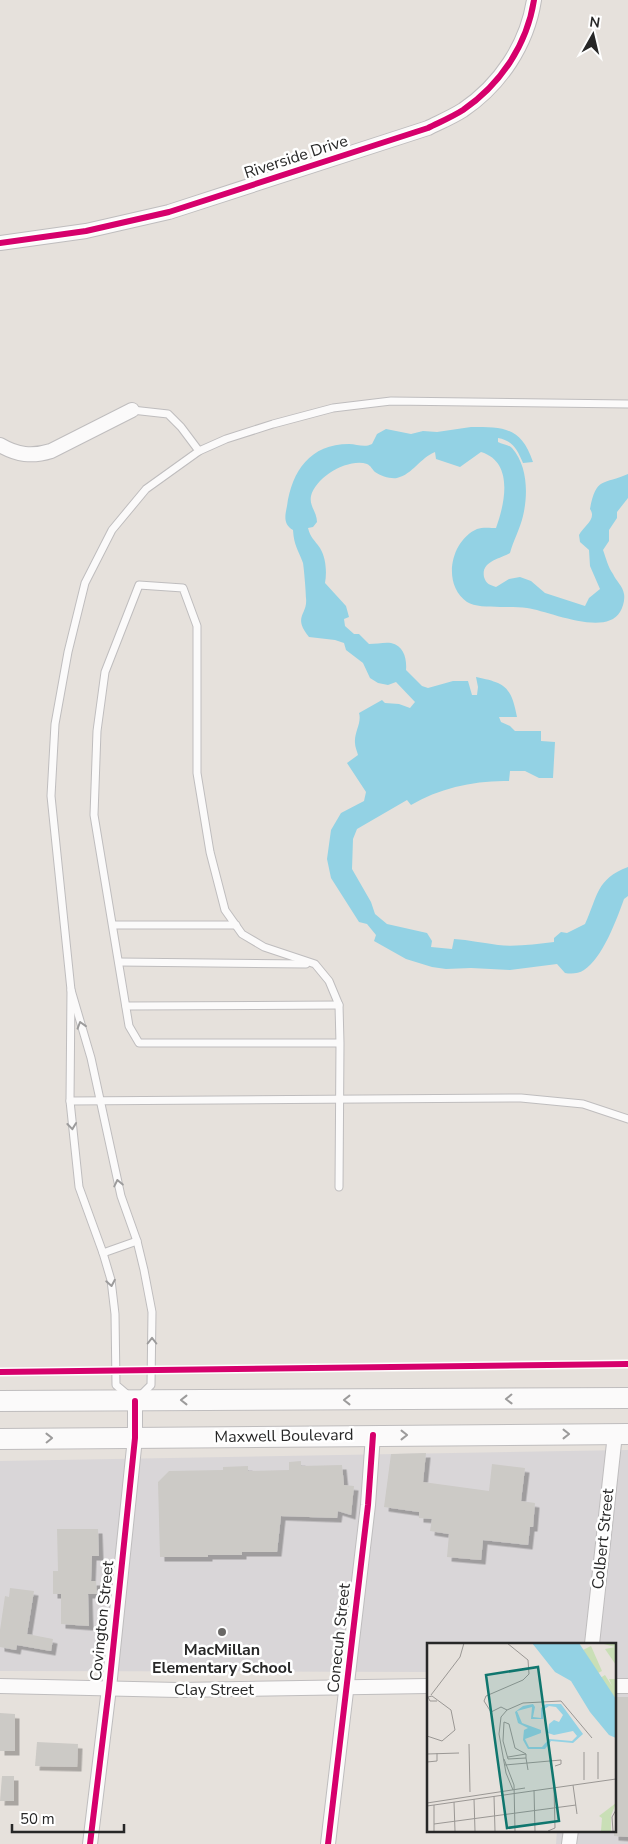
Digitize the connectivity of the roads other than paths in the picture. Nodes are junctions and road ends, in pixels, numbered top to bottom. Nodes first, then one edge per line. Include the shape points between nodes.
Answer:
1 (534, 0) edge
2 (0, 243) edge
3 (628, 404) edge
4 (132, 410) joint
5 (0, 445) edge
6 (199, 451) junction
7 (112, 925) junction
8 (236, 925) junction
9 (119, 962) junction
10 (315, 964) junction
11 (71, 990) junction
12 (339, 1005) junction
13 (126, 1006) junction
14 (340, 1043) junction
15 (340, 1099) junction
16 (101, 1100) junction
17 (70, 1101) junction
18 (628, 1119) edge
19 (339, 1187) dead end
20 (137, 1241) junction
21 (103, 1253) junction
22 (628, 1398) edge
23 (0, 1401) edge
24 (135, 1401) junction
25 (622, 1434) edge
26 (373, 1435) junction
27 (135, 1438) junction
28 (0, 1439) edge
29 (592, 1643) edge
30 (0, 1686) edge
31 (427, 1686) edge
32 (109, 1688) junction
33 (347, 1689) junction
34 (90, 1844) edge
35 (328, 1844) edge

1 - 2 street, Riverside Drive via 520,45 500,77 476,101 428,128 169,212 86,231
3 - 6 lane via 391,401 333,408 226,439
4 - 5 street via 40,455 19,454
4 - 6 lane via 168,414
6 - 11 lane via 146,489 112,530 85,583 70,644 55,724 52,796
7 - 8 lane
7 - 8 lane via 94,815 97,731 105,672 139,585 183,588 197,626 197,773 210,852 225,910
7 - 9 lane
8 - 10 lane via 242,934 264,947
9 - 10 lane
9 - 13 lane
10 - 12 lane via 329,981
16 -> 11 lane
11 - 17 lane
12 - 13 lane
12 - 14 lane
13 - 14 lane via 129,1026 139,1043
14 - 15 lane
15 - 16 lane
15 - 18 lane via 521,1098 583,1104
15 - 19 lane
16 - 17 lane
20 -> 16 lane via 121,1196
17 -> 21 lane via 79,1187
20 - 21 lane
24 -> 20 lane via 151,1385 152,1370 152,1312
21 -> 24 lane via 115,1314 116,1385
22 -> 24 main road
23 - 24 main road
24 - 27 street, Covington Street
26 -> 25 main road, Maxwell Boulevard
25 - 29 street, Colbert Street
26 - 27 main road, Maxwell Boulevard
26 - 33 street, Conecuh Street
28 -> 27 main road, Maxwell Boulevard
27 - 32 street, Covington Street
30 - 32 street, Clay Street
31 - 33 street, Clay Street
32 - 33 street, Clay Street
32 - 34 street, Covington Street
33 - 35 street, Conecuh Street

